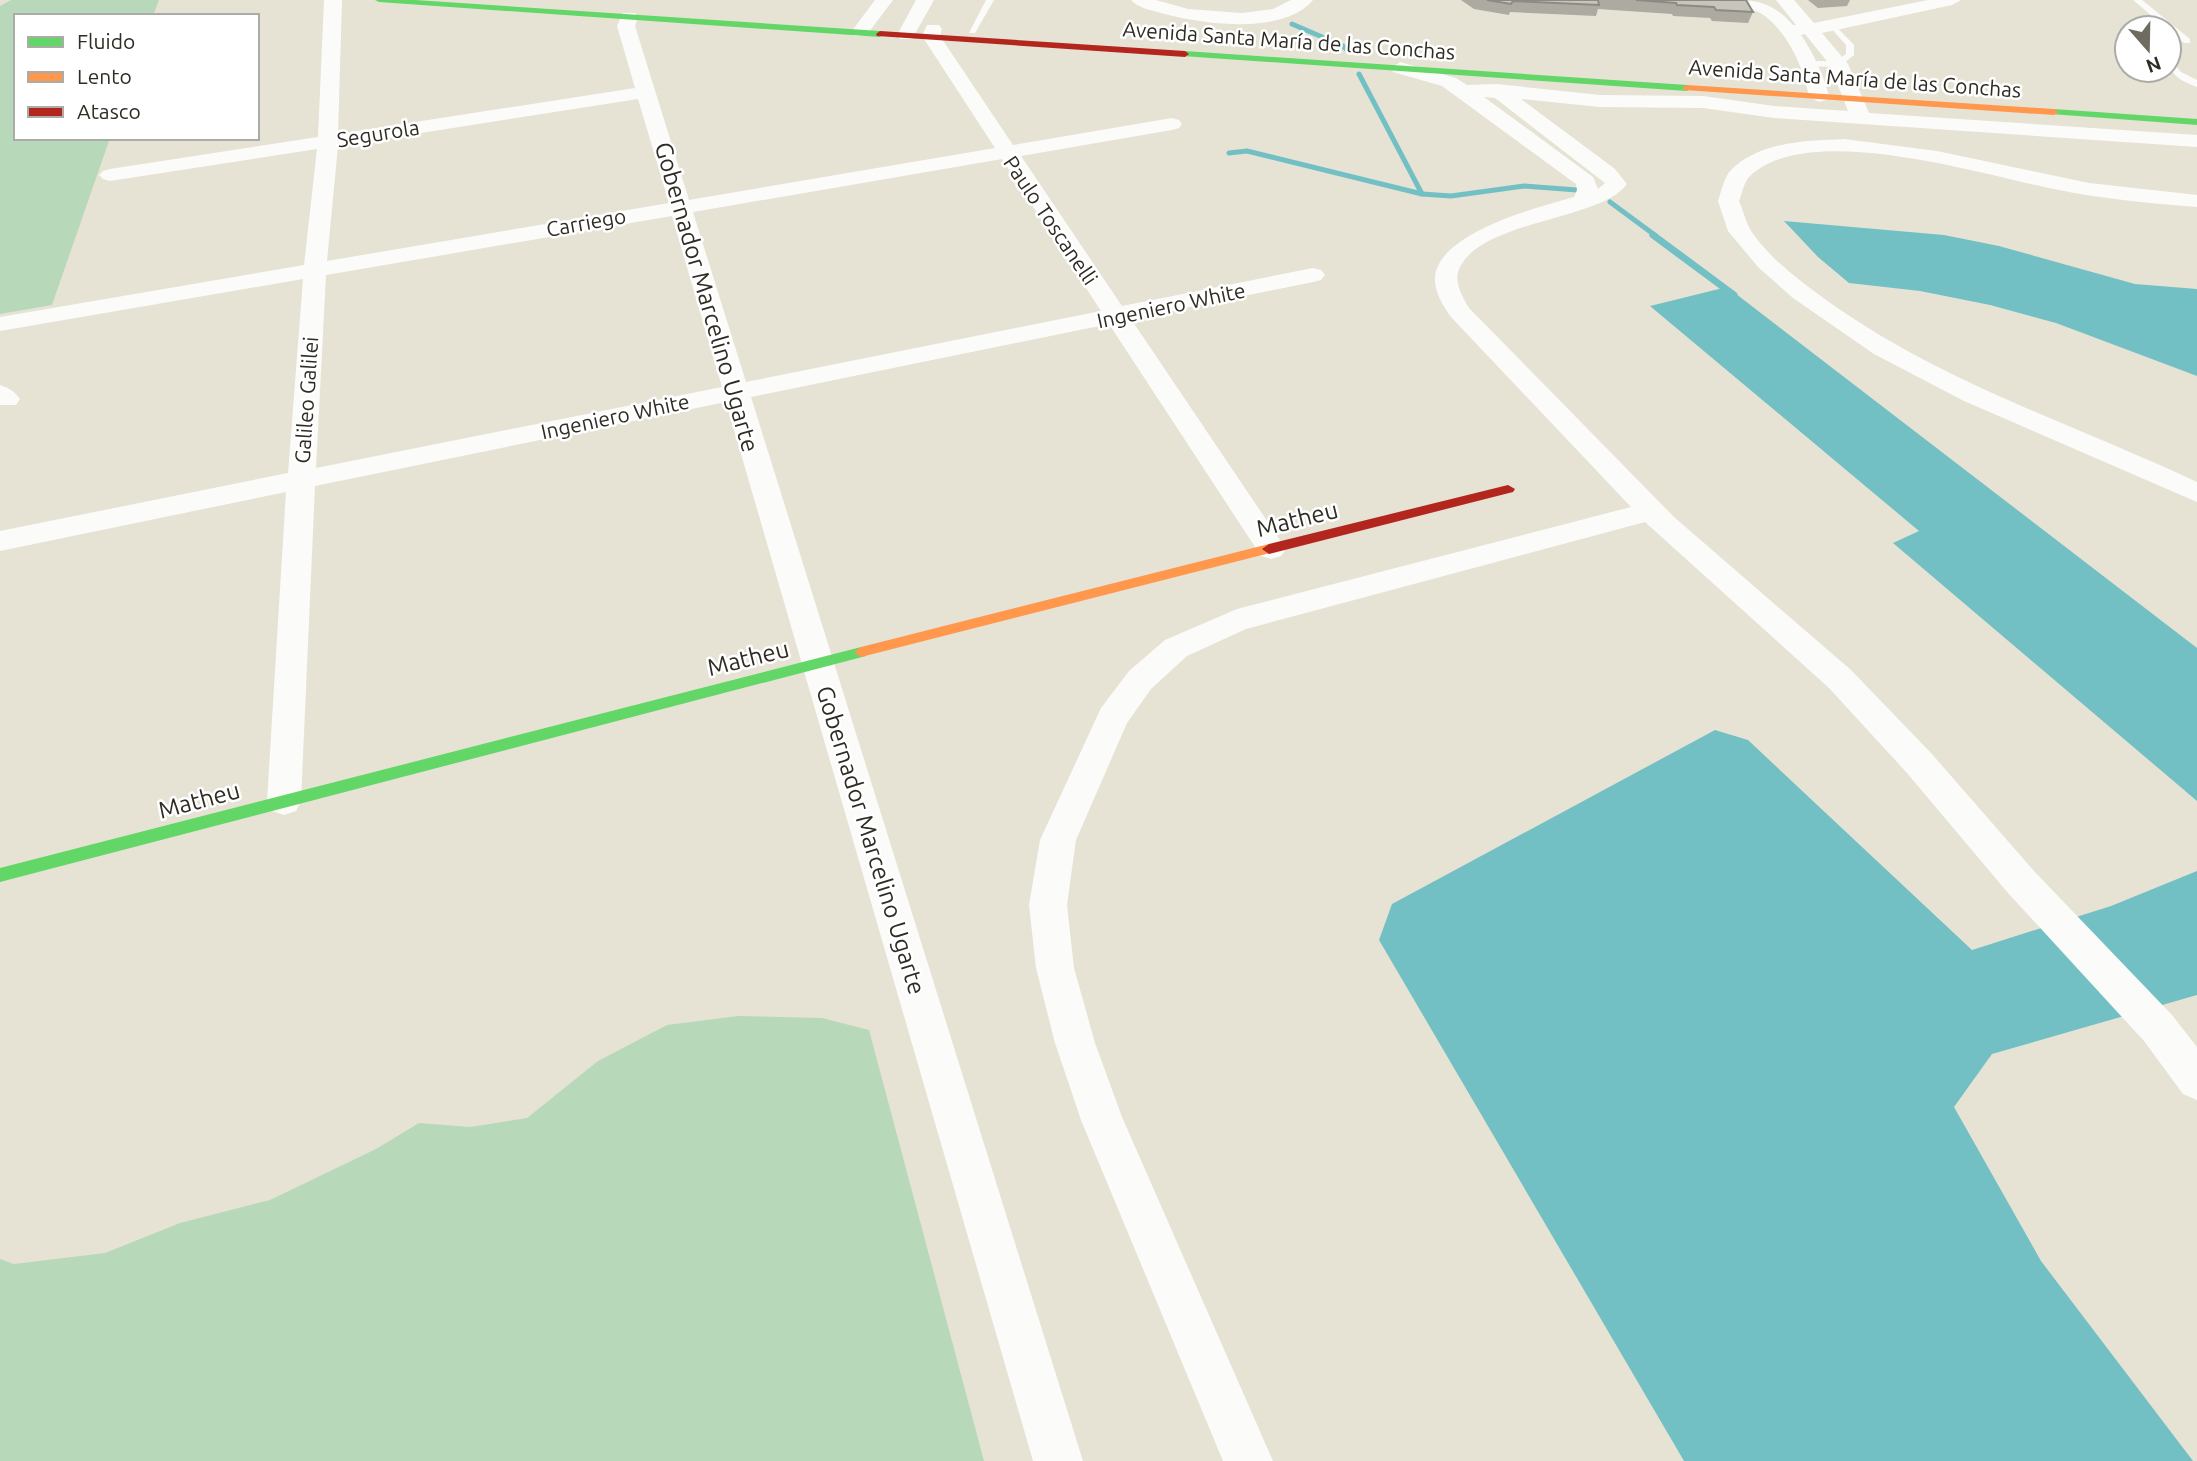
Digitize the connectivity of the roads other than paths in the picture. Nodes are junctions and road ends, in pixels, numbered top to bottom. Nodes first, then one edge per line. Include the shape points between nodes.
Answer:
1 (333, 0) edge
2 (379, 0) edge
3 (506, 0) edge
4 (884, 0) edge
5 (925, 0) edge
6 (989, 0) edge
7 (1140, 0) edge
8 (1304, 0) edge
9 (1745, 0) edge
10 (1952, 0) edge
11 (1789, 5) edge
12 (1769, 11) junction
13 (629, 17) junction
14 (1833, 26) junction
15 (861, 30) junction
16 (1787, 30) junction
17 (1807, 30) junction
18 (972, 32) junction
19 (917, 33) junction
20 (1810, 64) junction
21 (1839, 64) junction
22 (1400, 68) junction
23 (1499, 84) junction
24 (1659, 85) junction
25 (1463, 91) junction
26 (646, 92) junction
27 (1818, 92) junction
28 (1855, 102) junction
29 (1998, 109) junction
30 (1774, 111) junction
31 (2197, 112) edge
32 (2197, 122) edge
33 (1172, 124) dead end
34 (2014, 128) junction
35 (328, 141) junction
36 (2197, 141) edge
37 (1006, 153) junction
38 (110, 175) dead end
39 (1582, 201) junction
40 (2197, 201) edge
41 (682, 206) junction
42 (315, 269) junction
43 (1313, 275) dead end
44 (1116, 317) junction
45 (0, 324) edge
46 (735, 391) junction
47 (301, 482) junction
48 (1508, 489) dead end
49 (2197, 493) edge
50 (1651, 511) junction
51 (0, 541) edge
52 (1271, 550) junction
53 (817, 663) junction
54 (284, 801) junction
55 (0, 875) edge
56 (2158, 1028) junction
57 (2197, 1060) edge
58 (2197, 1080) edge
59 (1058, 1461) edge
60 (1248, 1461) edge

1 - 35 street, Galileo Galilei
2 - 13 main road, Avenida Santa María de las Conchas
3 - 15 main road, Avenida Santa María de las Conchas
4 - 15 street
5 - 19 street
6 - 18 lane
7 - 8 street via 1170,11 1235,18 1273,15
9 - 12 street
10 - 14 street
11 - 12 street
11 - 17 street
12 - 16 street
13 - 15 main road, Avenida Santa María de las Conchas
13 - 26 street, Gobernador Marcelino Ugarte via 626,26
14 - 17 street
14 - 21 lane via 1850,45 1850,55
15 - 19 main road, Avenida Santa María de las Conchas
16 - 17 street
16 - 20 street
17 - 21 street
18 - 19 main road, Avenida Santa María de las Conchas
18 - 27 main road, Avenida Santa María de las Conchas
19 - 22 main road, Avenida Santa María de las Conchas
19 - 37 street, Paulo Toscanelli
20 - 21 lane
20 - 27 street
21 - 28 street
22 - 23 main road, Avenida Santa María de las Conchas
22 - 25 street via 1449,82
23 - 24 main road, Avenida Santa María de las Conchas
23 - 25 street
23 - 30 street via 1522,93 1600,102 1703,102
23 - 39 street via 1616,184 1605,194
24 - 27 main road, Avenida Santa María de las Conchas
24 - 30 street
25 - 39 street via 1586,181 1588,190
26 - 35 street, Segurola
26 - 41 street, Gobernador Marcelino Ugarte
27 - 28 main road, Avenida Santa María de las Conchas
28 - 29 main road, Avenida Santa María de las Conchas
28 - 30 street
28 - 31 main road, Avenida Santa María de las Conchas
28 - 34 street
29 - 32 main road, Avenida Santa María de las Conchas
29 - 34 street
33 - 37 street, Carriego
34 - 36 street
35 - 38 street, Segurola
35 - 42 street, Galileo Galilei
37 - 41 street, Carriego
37 - 44 street, Paulo Toscanelli
39 - 50 street via 1494,229 1455,256 1446,274 1451,299 1477,334
40 - 49 street via 2087,189 1917,153 1843,145 1802,148 1762,158 1738,174 1727,194 1741,234 1769,265 1806,297 1879,346 1977,398
41 - 42 street, Carriego
41 - 46 street, Gobernador Marcelino Ugarte
42 - 45 street, Carriego
42 - 47 street, Galileo Galilei
43 - 44 street, Ingeniero White
44 - 46 street, Ingeniero White
44 - 52 street, Paulo Toscanelli
46 - 47 street, Ingeniero White
46 - 53 street, Gobernador Marcelino Ugarte
47 - 51 street, Ingeniero White
47 - 54 street, Galileo Galilei
48 - 52 main road, Matheu
50 - 56 street via 1840,679
50 - 60 street via 1237,620 1176,649 1140,680 1114,717 1058,840 1048,905 1055,968 1075,1043 1102,1120
52 - 53 main road, Matheu
53 - 54 main road, Matheu
53 - 59 street, Gobernador Marcelino Ugarte
54 - 55 main road, Matheu
56 - 57 street
56 - 58 street

